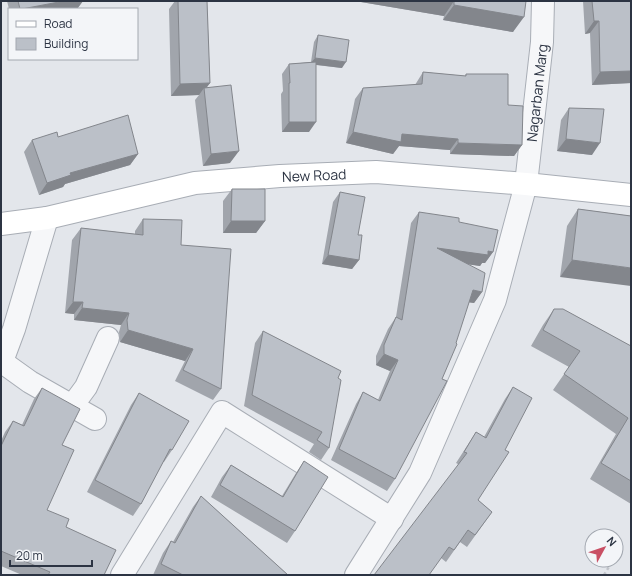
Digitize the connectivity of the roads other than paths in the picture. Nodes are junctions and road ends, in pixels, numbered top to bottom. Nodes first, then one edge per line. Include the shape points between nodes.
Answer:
1 (543, 1) edge
2 (526, 184) junction
3 (631, 196) edge
4 (46, 218) junction
5 (1, 224) edge
6 (108, 338) dead end
7 (1, 363) edge
8 (72, 406) junction
9 (95, 419) dead end
10 (392, 519) junction
11 (122, 575) edge
12 (356, 575) edge

1 - 2 street, Nagarban Marg via 542,42
2 - 3 street, New Road
2 - 4 street, New Road via 376,172 239,179 195,183
2 - 10 street, Nagarban Marg via 495,300 420,473
4 - 5 street, New Road
4 - 7 street via 14,329
6 - 8 street via 86,387
7 - 8 street
8 - 9 street
10 - 11 street via 222,412
10 - 12 street, Nagarban Marg

